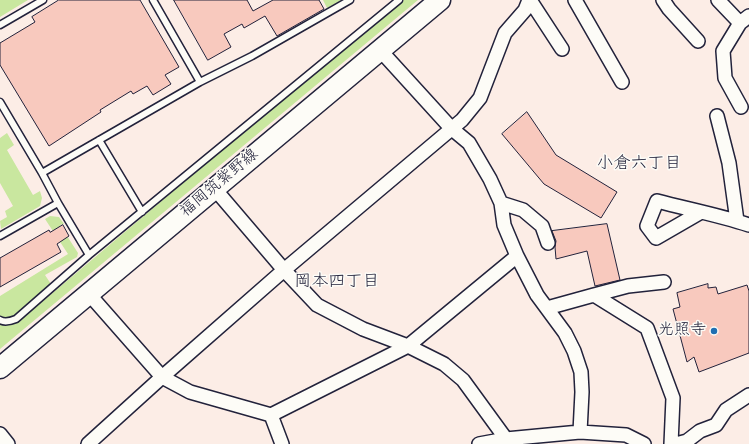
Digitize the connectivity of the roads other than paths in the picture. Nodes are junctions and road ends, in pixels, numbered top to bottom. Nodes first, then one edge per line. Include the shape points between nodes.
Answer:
1 (43, 0) edge
2 (153, 0) edge
3 (350, 0) edge
4 (399, 0) edge
5 (440, 0) edge
6 (530, 0) edge
7 (575, 0) edge
8 (663, 0) edge
9 (718, 0) edge
10 (745, 20) edge
11 (0, 25) edge
12 (698, 41) dead end
13 (562, 49) dead end
14 (380, 50) junction
15 (200, 82) junction
16 (622, 82) dead end
17 (0, 102) edge
18 (741, 107) dead end
19 (717, 116) dead end
20 (451, 128) junction
21 (100, 140) junction
22 (42, 173) junction
23 (214, 188) junction
24 (58, 203) junction
25 (502, 203) junction
26 (142, 212) junction
27 (701, 212) dead end
28 (743, 223) edge
29 (0, 236) edge
30 (548, 243) dead end
31 (89, 255) junction
32 (517, 256) junction
33 (284, 270) junction
34 (664, 282) dead end
35 (89, 294) junction
36 (594, 295) junction
37 (547, 308) junction
38 (0, 320) edge
39 (408, 346) junction
40 (0, 368) edge
41 (162, 377) junction
42 (749, 395) edge
43 (271, 415) junction
44 (580, 432) junction
45 (0, 434) edge
46 (506, 439) junction
47 (8, 444) edge
48 (88, 444) edge
49 (282, 444) edge
50 (479, 444) edge
51 (644, 444) edge
52 (671, 444) edge
53 (676, 444) edge

1 - 11 lane
2 - 15 lane
3 - 15 lane via 252,56
4 - 26 lane
5 - 14 main road, 福岡筑紫野線
6 - 13 street
6 - 20 street via 525,10 505,33 480,98 462,120
7 - 16 street
8 - 12 street
9 - 10 street
10 - 18 street via 723,51 725,78
14 - 20 street
14 - 23 main road, 福岡筑紫野線
15 - 21 lane
17 - 22 lane
19 - 28 street
20 - 25 street via 469,143
20 - 33 street
21 - 22 lane
21 - 26 lane
22 - 24 lane
23 - 33 street
23 - 35 main road, 福岡筑紫野線
24 - 29 lane
24 - 31 lane
25 - 30 street via 523,210 542,226
25 - 32 street via 504,225
26 - 31 lane
27 - 28 street
31 - 38 lane via 16,319 3,322
32 - 37 street via 537,295
32 - 39 street
33 - 39 street via 317,305 363,329
33 - 41 street
34 - 36 street via 628,286
35 - 40 main road, 福岡筑紫野線
35 - 41 street
36 - 37 street
36 - 52 street via 647,328 673,398
37 - 44 street via 568,339 581,372
39 - 43 street
39 - 46 street via 444,364 463,380
41 - 43 street via 190,392
41 - 48 street
42 - 53 street via 726,410 716,425 700,431 687,441
43 - 49 street
44 - 46 street
44 - 51 street via 626,435
45 - 47 street
46 - 50 street

